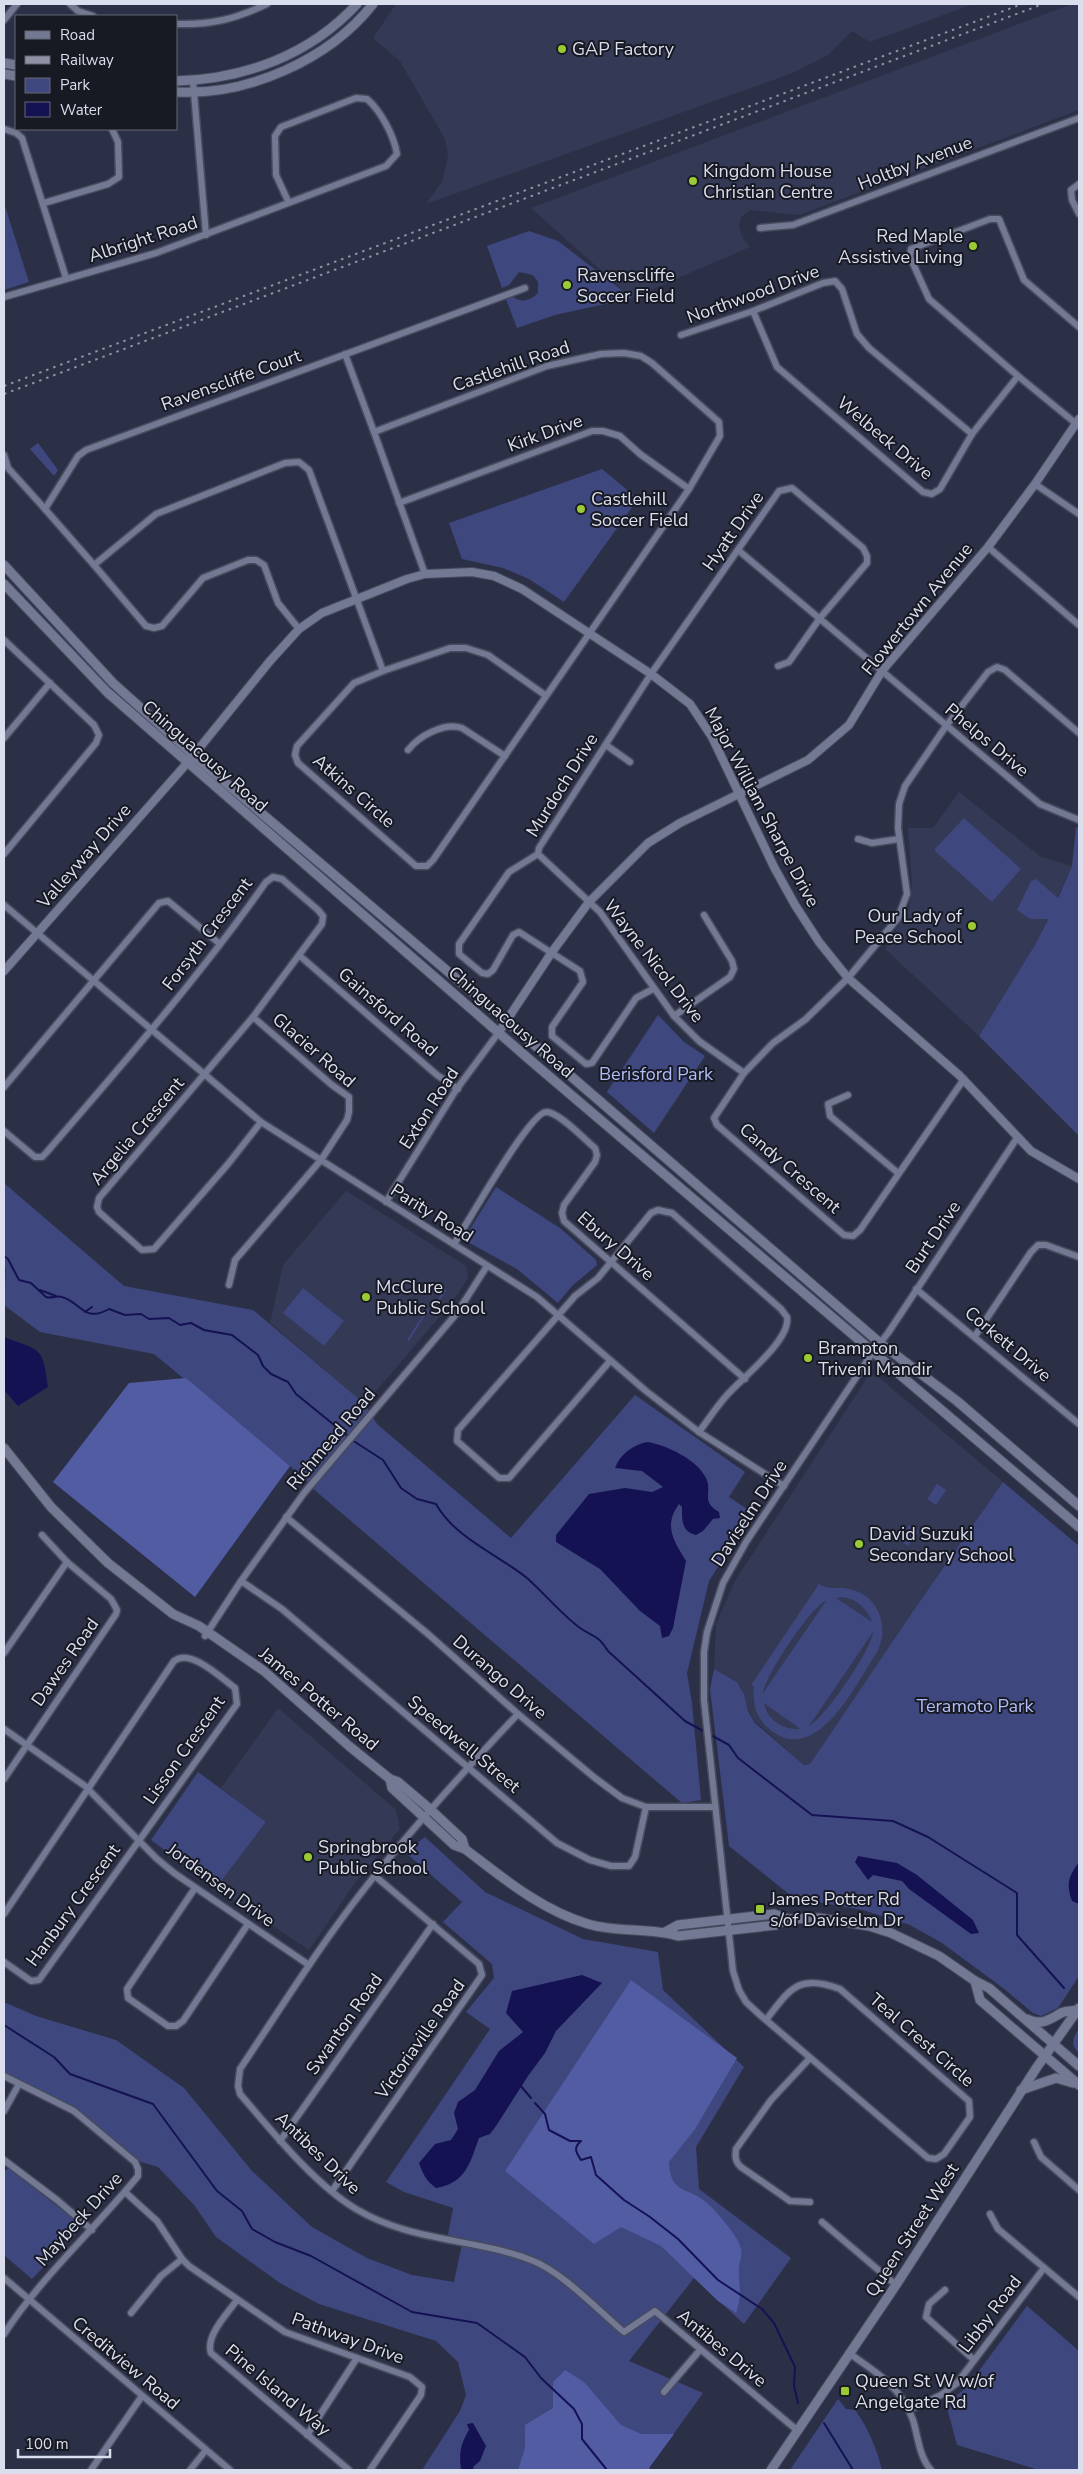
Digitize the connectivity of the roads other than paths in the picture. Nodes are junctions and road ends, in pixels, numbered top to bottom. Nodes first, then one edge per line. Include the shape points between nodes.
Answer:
1 (16, 4) edge
2 (70, 4) edge
3 (267, 4) edge
4 (357, 4) edge
5 (373, 4) edge
6 (90, 15) edge
7 (4, 20) edge
8 (178, 24) edge
9 (193, 81) junction
10 (178, 82) edge
11 (178, 92) edge
12 (194, 93) junction
13 (1079, 118) edge
14 (4, 129) edge
15 (112, 130) edge
16 (1079, 184) edge
17 (44, 203) junction
18 (289, 203) junction
19 (1079, 214) edge
20 (760, 228) dead end
21 (206, 235) junction
22 (66, 278) junction
23 (525, 288) dead end
24 (4, 297) edge
25 (753, 311) junction
26 (1079, 327) edge
27 (681, 335) dead end
28 (344, 354) junction
29 (1018, 376) junction
30 (1078, 423) edge
31 (374, 432) junction
32 (972, 434) junction
33 (4, 455) edge
34 (1035, 484) junction
35 (689, 489) junction
36 (399, 503) junction
37 (45, 509) junction
38 (1079, 514) edge
39 (988, 547) junction
40 (738, 550) junction
41 (94, 564) junction
42 (4, 565) edge
43 (425, 574) junction
44 (4, 584) edge
45 (356, 598) junction
46 (820, 618) junction
47 (1079, 625) edge
48 (300, 629) junction
49 (589, 632) junction
50 (4, 640) edge
51 (778, 666) dead end
52 (383, 671) junction
53 (882, 671) junction
54 (651, 674) junction
55 (50, 683) junction
56 (545, 695) junction
57 (946, 726) junction
58 (1079, 733) edge
59 (4, 738) edge
60 (606, 745) junction
61 (408, 750) dead end
62 (505, 756) junction
63 (190, 758) junction
64 (630, 762) dead end
65 (739, 794) junction
66 (1079, 820) edge
67 (858, 839) dead end
68 (899, 839) junction
69 (4, 854) edge
70 (538, 854) junction
71 (589, 902) junction
72 (4, 905) edge
73 (704, 915) dead end
74 (36, 934) junction
75 (220, 944) junction
76 (552, 952) junction
77 (300, 956) junction
78 (4, 971) edge
79 (848, 978) junction
80 (94, 982) junction
81 (653, 989) junction
82 (674, 1016) junction
83 (254, 1017) junction
84 (506, 1022) junction
85 (151, 1030) junction
86 (499, 1032) junction
87 (744, 1073) junction
88 (204, 1075) junction
89 (964, 1080) junction
90 (4, 1087) edge
91 (458, 1089) junction
92 (848, 1095) dead end
93 (261, 1122) junction
94 (4, 1131) edge
95 (1017, 1138) junction
96 (321, 1160) junction
97 (898, 1174) junction
98 (1079, 1179) edge
99 (386, 1202) junction
100 (454, 1244) junction
101 (1079, 1257) edge
102 (612, 1261) junction
103 (487, 1266) junction
104 (229, 1285) dead end
105 (916, 1289) junction
106 (558, 1316) junction
107 (975, 1336) junction
108 (880, 1344) junction
109 (873, 1352) junction
110 (610, 1361) junction
111 (745, 1379) junction
112 (1079, 1424) edge
113 (699, 1432) junction
114 (4, 1448) edge
115 (784, 1486) junction
116 (1079, 1506) edge
117 (286, 1516) junction
118 (1079, 1528) edge
119 (42, 1535) dead end
120 (67, 1562) junction
121 (241, 1581) junction
122 (207, 1634) junction
123 (4, 1653) edge
124 (518, 1714) junction
125 (4, 1729) edge
126 (26, 1745) junction
127 (468, 1767) junction
128 (4, 1779) edge
129 (87, 1788) junction
130 (646, 1807) junction
131 (715, 1807) junction
132 (428, 1813) junction
133 (138, 1840) junction
134 (375, 1876) junction
135 (195, 1888) junction
136 (4, 1914) edge
137 (727, 1919) junction
138 (787, 1919) junction
139 (248, 1924) junction
140 (433, 1924) junction
141 (728, 1931) junction
142 (665, 1932) junction
143 (4, 1962) edge
144 (309, 1965) junction
145 (974, 1981) junction
146 (1079, 2009) edge
147 (1019, 2014) junction
148 (766, 2020) junction
149 (1054, 2044) junction
150 (1045, 2056) junction
151 (810, 2058) junction
152 (1079, 2066) edge
153 (4, 2076) edge
154 (20, 2084) junction
155 (1079, 2086) edge
156 (1021, 2090) junction
157 (4, 2111) edge
158 (280, 2140) junction
159 (1034, 2142) dead end
160 (4, 2160) edge
161 (1079, 2190) edge
162 (332, 2191) junction
163 (125, 2192) junction
164 (810, 2202) dead end
165 (990, 2214) dead end
166 (822, 2222) dead end
167 (92, 2230) junction
168 (182, 2259) junction
169 (1044, 2268) junction
170 (4, 2278) edge
171 (896, 2285) junction
172 (945, 2290) dead end
173 (1079, 2297) edge
174 (28, 2298) junction
175 (237, 2300) junction
176 (131, 2313) dead end
177 (4, 2334) edge
178 (700, 2350) junction
179 (850, 2354) junction
180 (357, 2358) junction
181 (974, 2360) junction
182 (664, 2392) dead end
183 (142, 2396) junction
184 (909, 2410) junction
185 (798, 2431) junction
186 (307, 2435) junction
187 (206, 2450) junction
188 (91, 2470) edge
189 (190, 2470) edge
190 (230, 2470) edge
191 (349, 2470) edge
192 (370, 2470) edge
193 (772, 2470) edge
194 (931, 2470) edge

1 - 7 street
2 - 6 street
3 - 8 street via 236,18
4 - 9 main road via 316,39 266,66
5 - 12 main road via 339,36 299,63 246,84
9 - 10 main road
9 - 12 street
11 - 12 main road
12 - 21 street
13 - 20 street, Holtby Avenue via 793,226
14 - 17 street via 22,138
15 - 17 street via 118,142 119,177 108,184
16 - 19 street via 1071,190
17 - 22 street
18 - 18 street, Albright Road via 386,166 393,160 397,154 396,145 367,99 356,98 281,127 275,136 276,175
18 - 21 street, Albright Road
21 - 22 street, Albright Road via 156,253
22 - 24 street, Albright Road
23 - 28 street, Ravenscliffe Court
25 - 27 street, Northwood Drive
25 - 32 street, Northwood Drive via 835,281 842,289 857,334 869,348
25 - 32 street, Welbeck Drive via 777,367 923,492 932,494 940,489
26 - 29 street via 1024,280 999,219 990,219 911,249 910,257 929,300
28 - 31 street
28 - 37 street, Ravenscliffe Court via 86,450 78,456
29 - 30 street
29 - 32 street, Welbeck Drive
30 - 34 street, Flowertown Avenue
31 - 35 street, Castlehill Road via 547,366 601,354 641,356 719,422 720,436
31 - 36 street
33 - 37 street via 8,468
34 - 38 street
34 - 39 street, Flowertown Avenue
35 - 36 street, Kirk Drive via 620,436 592,431
35 - 49 street, Castlehill Road
36 - 43 street
37 - 41 street
39 - 47 street
39 - 53 street, Flowertown Avenue
40 - 46 street, Phelps Drive
40 - 46 street, Hyatt Drive via 779,490 792,488 864,548 867,556 867,563
40 - 54 street, Hyatt Drive
41 - 45 street via 156,514 285,463 299,462 309,470
41 - 48 street via 146,626 154,628 162,626 203,578 248,560 256,560 264,565 278,603
42 - 63 main road, Chinguacousy Road via 113,683
43 - 45 street, Major William Sharpe Drive
43 - 49 street, Major William Sharpe Drive via 472,572 494,576 522,589
44 - 63 main road, Chinguacousy Road via 107,692
45 - 48 street, Major William Sharpe Drive
45 - 52 street
46 - 51 street, Hyatt Drive via 789,662
46 - 53 street, Phelps Drive
48 - 63 street, Major William Sharpe Drive
49 - 54 street, Major William Sharpe Drive
49 - 56 street, Atkins Circle
50 - 55 street
52 - 56 street, Atkins Circle via 450,648 466,648 488,655
52 - 62 street, Atkins Circle via 354,683 297,746 295,755 298,763 416,866 427,866 433,860
53 - 57 street, Phelps Drive
53 - 65 street, Flowertown Avenue via 849,725 828,744 808,760
54 - 60 street, Murdoch Drive
54 - 65 street, Major William Sharpe Drive via 690,704 700,716
55 - 59 street
55 - 69 street via 97,728 99,738
56 - 62 street, Atkins Circle
57 - 58 street, Candy Crescent via 988,672 997,666
57 - 66 street, Phelps Drive via 1040,804
57 - 68 street, Candy Crescent via 905,786 899,804
60 - 64 street
60 - 70 street, Murdoch Drive
61 - 62 street via 414,741 442,728 455,726
63 - 74 street, Valleyway Drive
63 - 84 main road, Chinguacousy Road
63 - 86 main road, Chinguacousy Road
65 - 71 street, Flowertown Avenue via 648,843
65 - 79 street, Major William Sharpe Drive via 795,905
67 - 68 street via 872,843
68 - 79 street, Candy Crescent via 907,884 905,905 891,929
70 - 71 street, Murdoch Drive
70 - 76 street via 509,872 459,944 459,954 482,973 488,974 494,970 513,935 518,932
71 - 76 street, Flowertown Avenue
71 - 81 street, Wayne Nicol Drive via 600,912
72 - 74 street, Parity Road
73 - 82 street via 734,969 730,977
74 - 78 street, Valleyway Drive
74 - 80 street, Parity Road
75 - 77 street, Forsyth Crescent via 273,877 279,878 323,916 322,924
75 - 80 street via 163,900
75 - 85 street, Forsyth Crescent
76 - 81 street via 580,971 583,982 552,1027 552,1036 586,1064 592,1063 636,998
76 - 84 street, Flowertown Avenue
77 - 83 street, Forsyth Crescent
77 - 91 street, Gainsford Road
79 - 87 street, Candy Crescent via 806,1019 773,1043
79 - 89 street, Major William Sharpe Drive
80 - 85 street, Parity Road
80 - 90 street
81 - 82 street, Wayne Nicol Drive
82 - 87 street, Wayne Nicol Drive via 698,1041
83 - 88 street, Forsyth Crescent
83 - 96 street, Glacier Road via 349,1097 347,1120
84 - 86 street, Flowertown Avenue
84 - 108 main road, Chinguacousy Road
85 - 88 street, Parity Road
85 - 94 street, Forsyth Crescent via 42,1156 35,1156
86 - 91 street, Exton Road
86 - 109 main road, Chinguacousy Road
87 - 97 street, Candy Crescent via 716,1112 717,1125 844,1235 854,1236 860,1230
88 - 93 street, Parity Road
88 - 93 street, Argelia Crescent via 97,1202 99,1212 142,1250 154,1250
89 - 95 street, Major William Sharpe Drive
89 - 97 street, Candy Crescent
91 - 99 street, Exton Road
92 - 97 street via 828,1104 830,1116
93 - 96 street, Parity Road
95 - 98 street, Major William Sharpe Drive via 1030,1151
95 - 105 street, Burt Drive
96 - 99 street, Parity Road
96 - 104 street via 235,1260
99 - 100 street, Parity Road
100 - 102 street, Ebury Drive via 517,1143 541,1113 551,1112 595,1148 597,1155 564,1205 562,1218
100 - 103 street, Parity Road
101 - 107 street via 1038,1245
102 - 106 street
102 - 111 street, Ebury Drive
102 - 111 street via 650,1213 665,1210 781,1309 787,1317 785,1331
103 - 106 street, Parity Road via 537,1297
103 - 117 street, Richmead Road via 457,1313
105 - 107 street, Corkett Drive
105 - 108 street, Burt Drive
106 - 110 street, Parity Road
106 - 110 street via 458,1430 459,1444 499,1478 509,1478
107 - 112 street, Corkett Drive
108 - 109 street, Burt Drive
108 - 116 main road, Chinguacousy Road via 957,1401
109 - 115 street, Daviselm Drive
109 - 118 main road, Chinguacousy Road
110 - 113 street, Parity Road
111 - 113 street via 728,1394
113 - 115 street, Parity Road
114 - 122 main road, James Potter Road via 51,1507 108,1563
115 - 131 street, Daviselm Drive via 738,1554 713,1610 704,1652 706,1719
117 - 121 street, Richmead Road
117 - 124 street, Durango Drive
119 - 120 street, Dawes Road
120 - 123 street
120 - 126 street, Dawes Road via 111,1599 117,1610
121 - 122 street, Richmead Road
121 - 127 street, Speedwell Street via 282,1609
122 - 132 main road, James Potter Road via 264,1671 390,1780 392,1788
124 - 127 street, Antibes Drive
124 - 130 street, Durango Drive via 608,1788 622,1798
125 - 126 street, Jordensen Drive
126 - 128 street
126 - 129 street, Jordensen Drive
127 - 130 street, Speedwell Street via 557,1843 575,1854 611,1866 624,1868 633,1863
127 - 132 street, Antibes Drive
129 - 133 street, Jordensen Drive
129 - 133 street, Lisson Crescent via 177,1658 192,1657 235,1688 238,1704
129 - 136 street
130 - 131 street, Durango Drive
131 - 137 street, Daviselm Drive
132 - 134 street, Antibes Drive
132 - 142 main road, James Potter Road via 454,1845 465,1849 521,1892 562,1914 588,1924
133 - 135 street, Jordensen Drive
133 - 143 street, Hanbury Crescent via 39,1980 31,1981
134 - 140 street, Victoriaville Road
134 - 144 street, Antibes Drive
135 - 139 street, Jordensen Drive
135 - 139 street via 127,1989 128,1998 168,2026 176,2026 183,2021
137 - 138 main road, James Potter Road via 774,1914
137 - 141 street, Teal Crest Circle
137 - 142 main road, James Potter Road via 678,1925
138 - 141 main road, James Potter Road via 776,1925
138 - 145 main road, James Potter Road via 819,1918 876,1928 938,1956
139 - 144 street, Jordensen Drive
140 - 158 street, Swanton Road
140 - 162 street, Victoriaville Road via 479,1964 481,1979
141 - 142 main road, James Potter Road via 678,1936
141 - 148 street, Teal Crest Circle via 738,1990
144 - 158 street, Antibes Drive via 240,2069 238,2077 240,2094
145 - 147 main road, James Potter Road via 989,1988
145 - 150 main road via 980,2000
146 - 147 main road via 1038,2022
146 - 149 main road, Queen Street West
147 - 149 main road, James Potter Road
148 - 151 street, Teal Crest Circle
148 - 151 street, Teal Crest Circle via 798,1984 818,1983 840,1989 970,2101 970,2117 944,2154 936,2159 928,2158
149 - 150 main road, Queen Street West
149 - 152 main road, James Potter Road
150 - 155 main road
150 - 156 main road, Queen Street West
151 - 164 street via 771,2100 736,2149 735,2156 737,2164 790,2201
153 - 154 street, Maybeck Drive
154 - 157 street
154 - 163 street, Maybeck Drive via 74,2111 135,2162 138,2176
155 - 156 main road via 1056,2078
156 - 171 main road, Queen Street West
158 - 162 street, Antibes Drive
159 - 161 street via 1041,2158
160 - 167 street
162 - 178 street, Antibes Drive via 356,2209 391,2226 421,2236 529,2259 546,2266 624,2332 655,2311
163 - 167 street, Maybeck Drive
163 - 168 street, Pathway Drive via 157,2221
165 - 169 street via 998,2229
166 - 171 street
167 - 174 street, Maybeck Drive
168 - 175 street, Pathway Drive
168 - 176 street via 161,2276
169 - 173 street
169 - 181 street, Libby Road
170 - 174 street, Creditview Road
171 - 179 main road, Queen Street West
172 - 181 street via 929,2304 926,2317
174 - 177 street, Maybeck Drive
174 - 183 street, Creditview Road
175 - 180 street, Pathway Drive via 292,2336
175 - 186 street, Pine Island Way via 212,2339 211,2353
178 - 182 street
178 - 185 street, Antibes Drive
179 - 184 street via 890,2383
179 - 185 main road, Queen Street West
180 - 186 street
180 - 192 street, Pathway Drive via 410,2377 422,2387 421,2395
181 - 184 street, Libby Road via 957,2383
183 - 187 street, Creditview Road
183 - 188 street
184 - 194 street via 923,2457
185 - 193 main road, Queen Street West
186 - 191 street, Pine Island Way
187 - 189 street
187 - 190 street, Creditview Road

